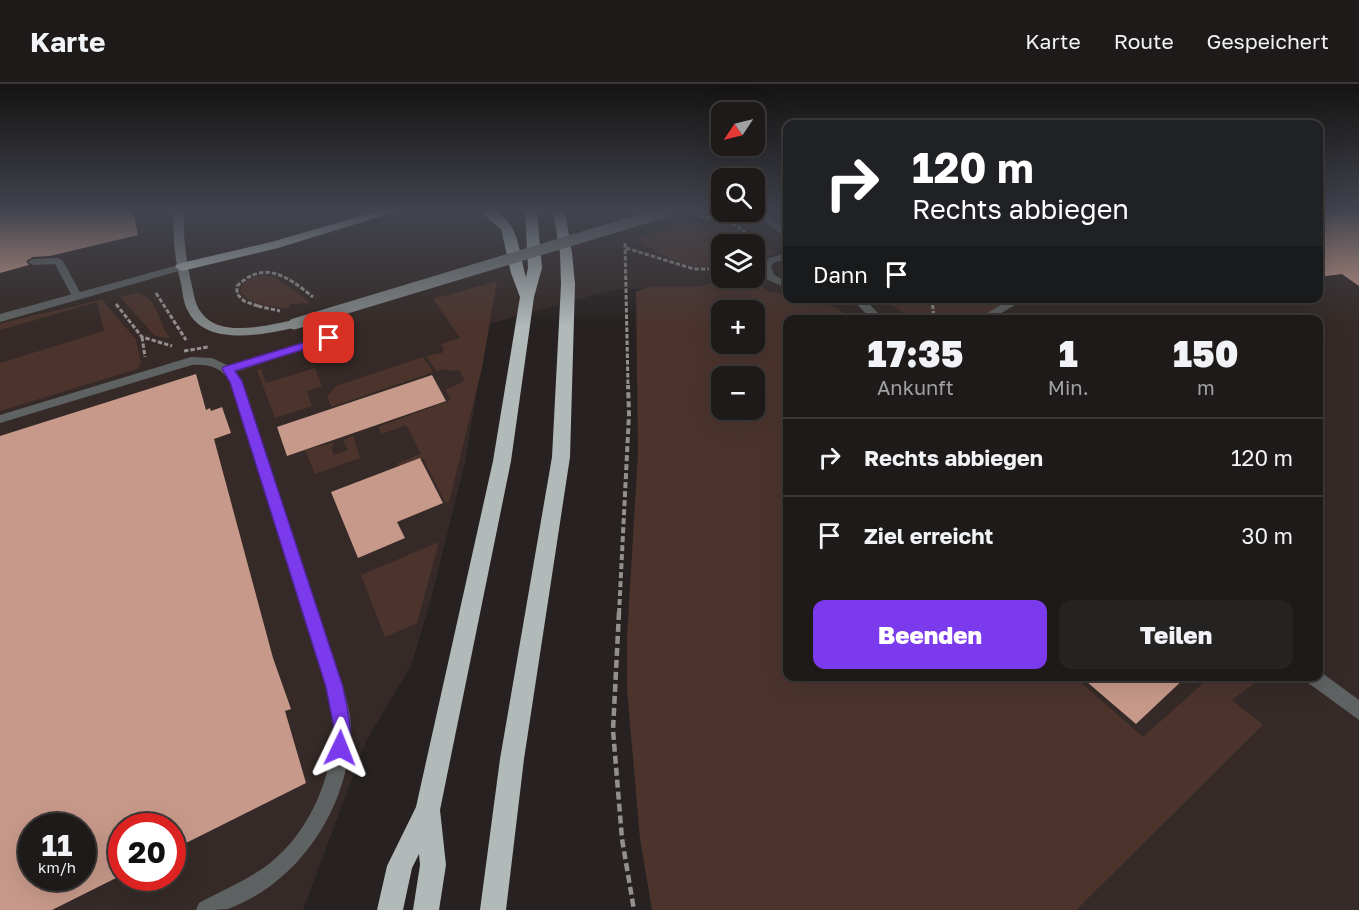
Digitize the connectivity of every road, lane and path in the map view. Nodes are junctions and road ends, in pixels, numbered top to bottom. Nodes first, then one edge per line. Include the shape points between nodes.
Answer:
1 (179, 250) edge
2 (227, 250) edge
3 (255, 250) edge
4 (514, 250) edge
5 (534, 250) edge
6 (539, 250) edge
7 (564, 250) edge
8 (626, 250) edge
9 (640, 250) edge
10 (783, 257) edge
11 (33, 262) dead end
12 (182, 267) junction
13 (711, 269) edge
14 (783, 284) edge
15 (105, 289) junction
16 (77, 296) junction
17 (527, 297) junction
18 (314, 298) dead end
19 (861, 303) edge
20 (1012, 303) edge
21 (258, 306) dead end
22 (169, 313) dead end
23 (874, 315) edge
24 (990, 315) edge
25 (0, 318) edge
26 (341, 334) dead end
27 (186, 340) dead end
28 (175, 347) dead end
29 (208, 347) dead end
30 (184, 351) dead end
31 (228, 369) junction
32 (0, 419) edge
33 (1320, 681) edge
34 (1359, 711) edge
35 (428, 810) junction
36 (206, 910) edge
37 (390, 910) edge
38 (426, 910) edge
39 (493, 910) edge
40 (634, 910) edge

1 - 12 main road
2 - 12 highway
3 - 12 highway
4 - 17 highway
5 - 17 highway via 535,268
6 - 12 main road, bridge via 294,324 227,331 212,327 194,312
7 - 39 highway via 568,284 561,457 512,759
8 - 40 path via 629,414 613,730 622,839
9 - 13 path via 689,269
10 - 14 lane via 766,266 770,277
11 - 16 lane via 58,261
12 - 15 street
15 - 16 street
15 - 28 path via 142,337
16 - 25 street
17 - 35 highway via 502,461
18 - 21 path via 281,274 262,272 237,286 240,298
19 - 23 street
20 - 24 lane
22 - 27 path
26 - 31 lane
29 - 30 path, bridge
31 - 32 lane via 210,361 191,361
31 - 36 lane via 236,381 335,687 342,728 321,813 301,848 283,865
33 - 34 street
35 - 37 highway via 400,866
35 - 38 highway via 433,865

